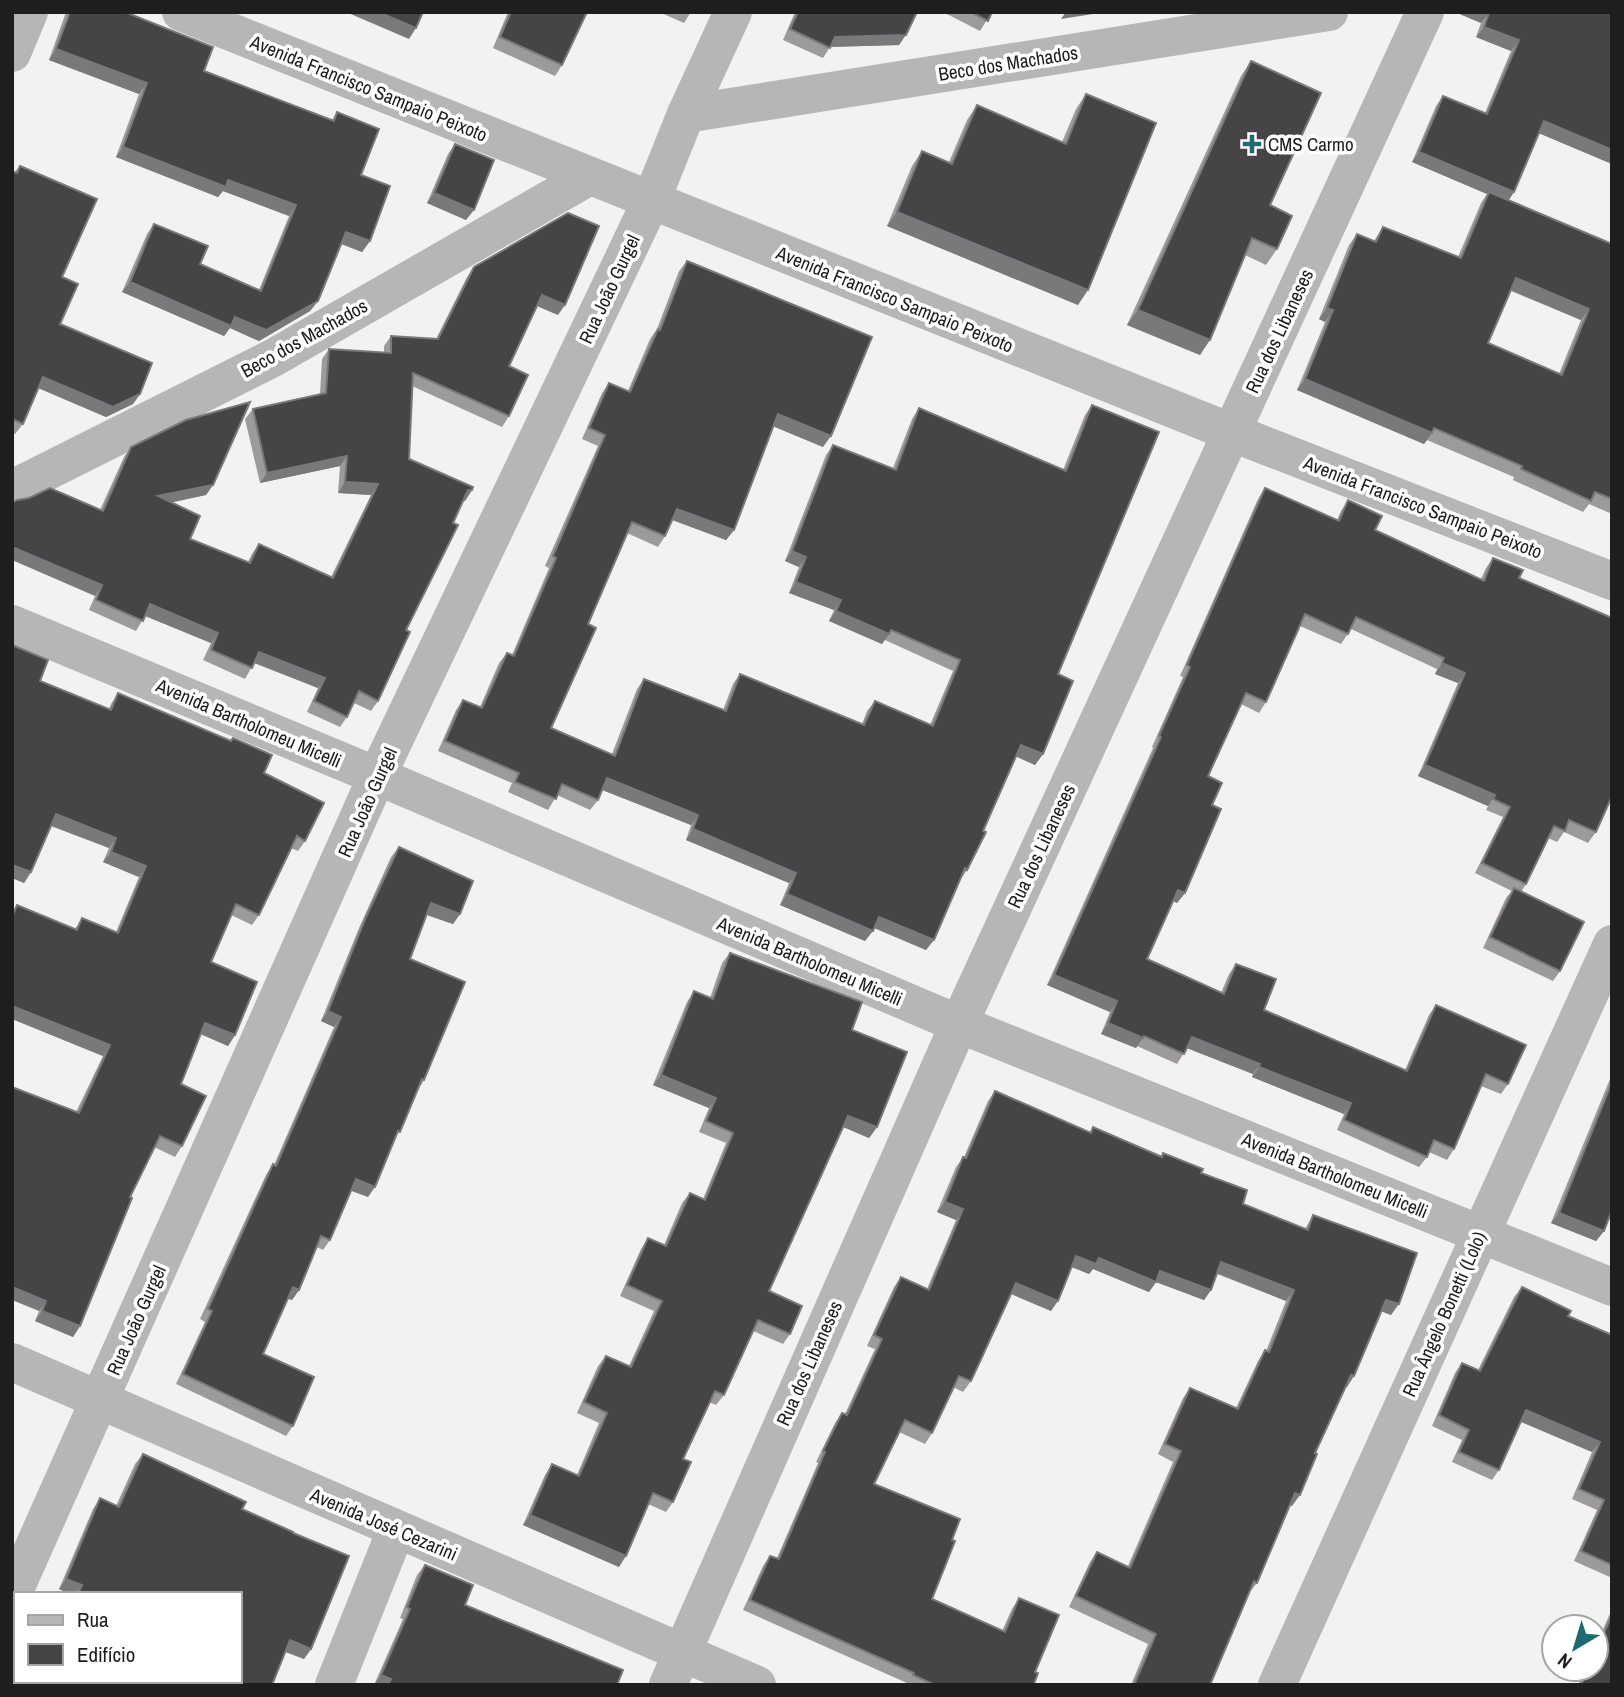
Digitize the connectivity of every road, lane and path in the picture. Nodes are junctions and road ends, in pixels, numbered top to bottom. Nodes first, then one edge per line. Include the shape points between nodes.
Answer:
1 (29, 12) edge
2 (181, 12) edge
3 (733, 12) edge
4 (1329, 12) edge
5 (1425, 12) edge
6 (12, 53) edge
7 (686, 114) junction
8 (590, 176) junction
9 (651, 201) junction
10 (1233, 433) junction
11 (12, 489) edge
12 (1612, 581) edge
13 (12, 624) edge
14 (377, 776) junction
15 (1612, 944) edge
16 (959, 1024) junction
17 (1481, 1233) junction
18 (1612, 1287) edge
19 (12, 1362) edge
20 (101, 1400) junction
21 (396, 1530) junction
22 (12, 1596) edge
23 (675, 1668) edge
24 (334, 1685) edge
25 (757, 1685) edge
26 (1277, 1685) edge

1 - 6 street
2 - 8 street, Avenida Francisco Sampaio Peixoto
3 - 7 street, Rua João Gurgel
4 - 7 street, Beco dos Machados
5 - 10 street, Rua dos Libaneses
7 - 9 street, Rua João Gurgel
8 - 9 street, Avenida Francisco Sampaio Peixoto
8 - 11 street, Beco dos Machados via 273,358
9 - 10 street, Avenida Francisco Sampaio Peixoto
9 - 14 street, Rua João Gurgel
10 - 12 street, Avenida Francisco Sampaio Peixoto
10 - 16 street, Rua dos Libaneses
13 - 14 street, Avenida Bartholomeu Micelli
14 - 16 street, Avenida Bartholomeu Micelli
14 - 20 street, Rua João Gurgel
15 - 17 street, Rua Ângelo Bonetti (Lolo)
16 - 17 street, Avenida Bartholomeu Micelli
16 - 23 street, Rua dos Libaneses
17 - 18 street, Avenida Bartholomeu Micelli
17 - 26 street, Rua Ângelo Bonetti (Lolo)
19 - 20 street, Avenida José Cezarini
20 - 21 street, Avenida José Cezarini
20 - 22 street, Rua João Gurgel
21 - 23 street, Avenida José Cezarini
21 - 24 street
23 - 25 street, Avenida José Cezarini

